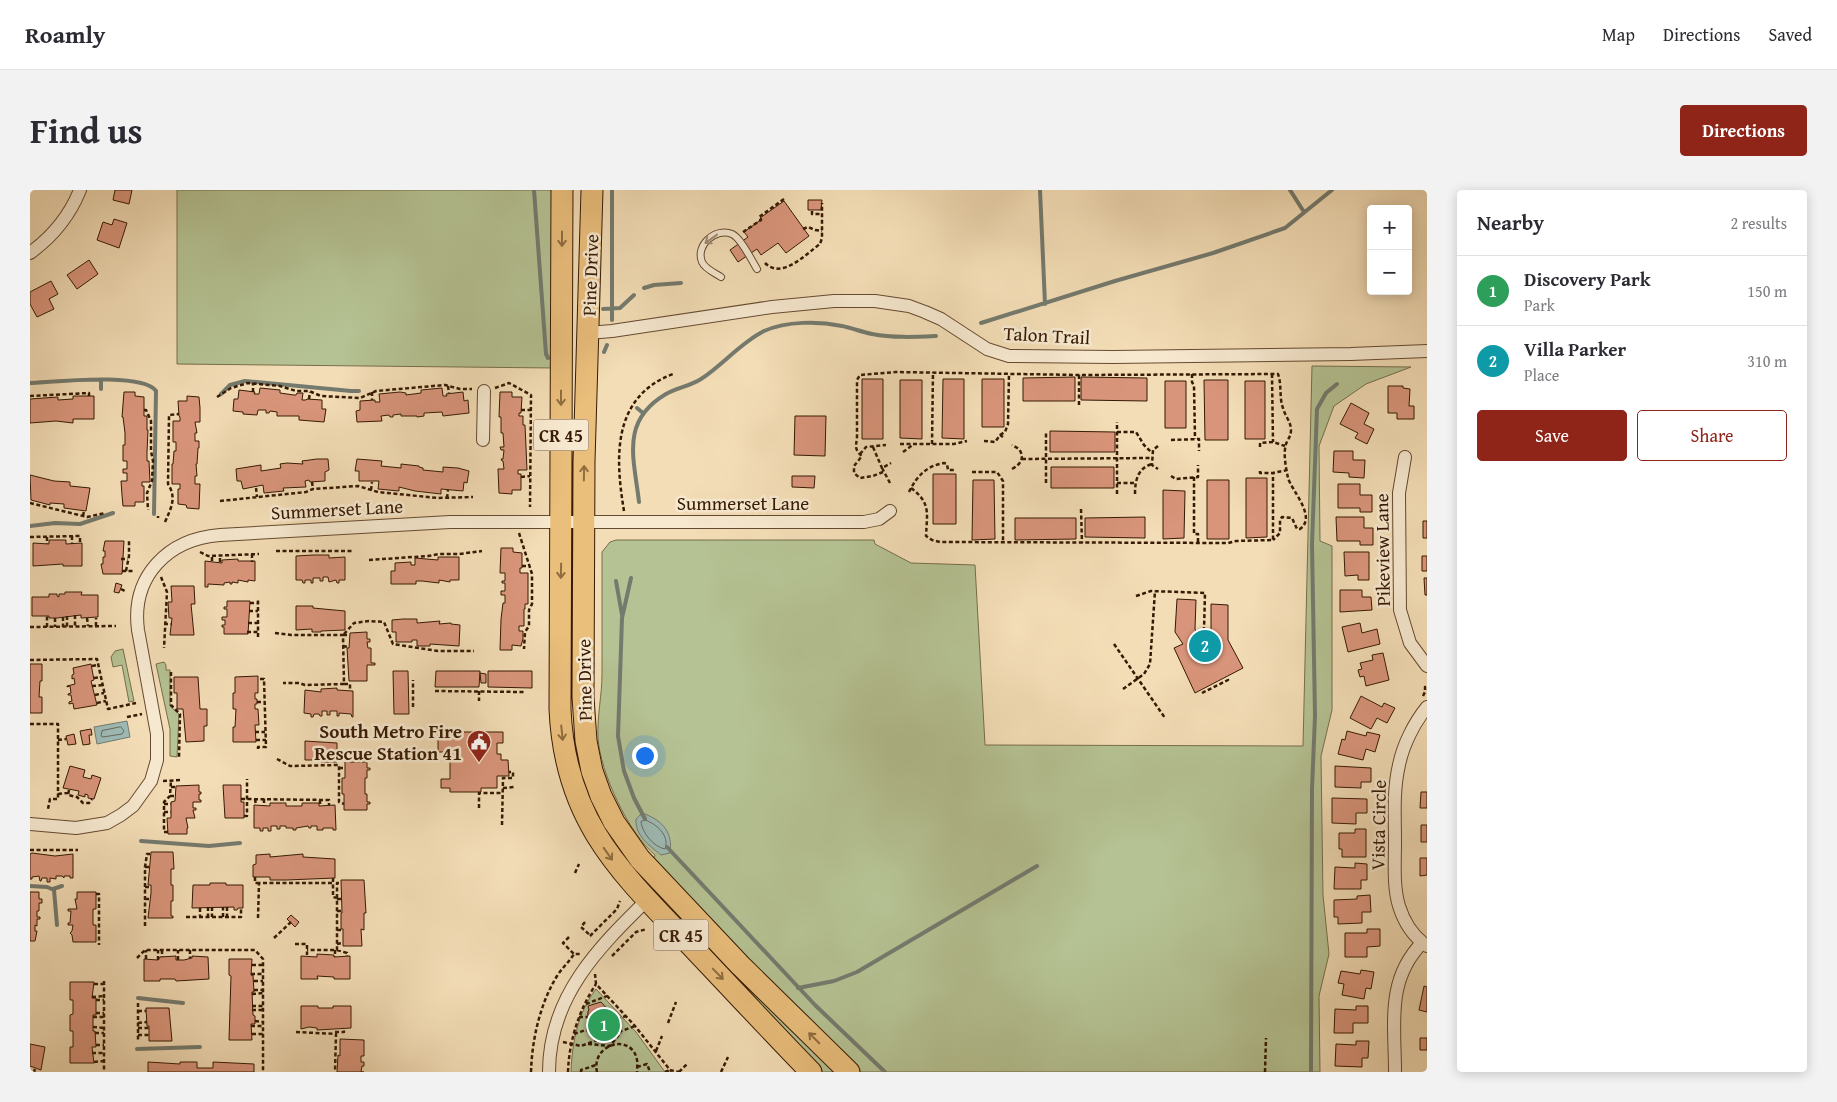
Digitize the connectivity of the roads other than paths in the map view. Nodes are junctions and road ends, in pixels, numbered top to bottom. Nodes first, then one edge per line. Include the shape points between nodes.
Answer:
1 (80, 190) edge
2 (562, 190) edge
3 (592, 190) edge
4 (30, 253) edge
5 (757, 269) dead end
6 (721, 276) dead end
7 (588, 333) junction
8 (1427, 351) edge
9 (484, 390) road end
10 (483, 440) dead end
11 (1405, 457) dead end
12 (890, 510) dead end
13 (561, 522) junction
14 (584, 522) junction
15 (1427, 666) edge
16 (1427, 707) edge
17 (30, 824) edge
18 (647, 900) junction
19 (1424, 945) edge
20 (549, 1072) edge
21 (811, 1072) edge
22 (848, 1072) edge
23 (1395, 1072) edge

1 - 4 street via 51,236
2 -> 13 main road, Pine Drive / CR 45
3 - 7 main road, Pine Drive / CR 45
5 -> 6 lane via 736,238 719,233 703,245 701,256 705,266
7 - 8 street, Talon Trail via 772,307 875,301 925,312 987,349 1009,356
14 -> 7 main road, Pine Drive / CR 45
9 - 10 street
11 - 15 street, Pikeview Lane via 1399,493 1400,610 1410,643
12 - 14 street, Summerset Lane via 879,519 864,522
13 - 14 street, Summerset Lane
13 - 17 street, Summerset Lane via 423,523 220,535 200,537 179,546 163,557 149,574 137,608 158,739 158,760 151,780 133,806 107,823 76,828
13 -> 18 main road, Pine Drive / CR 45 via 560,710 569,771 580,806 594,832 618,867
22 -> 14 main road, Pine Drive / CR 45 via 740,965 647,866 620,832 608,810 592,771 584,724
16 - 19 street, Vista Circle via 1414,727 1398,766 1396,789 1397,897 1405,920
18 - 20 street via 595,953 572,988 556,1025
18 -> 21 main road, Pine Drive / CR 45
19 - 23 street via 1406,963 1396,991

